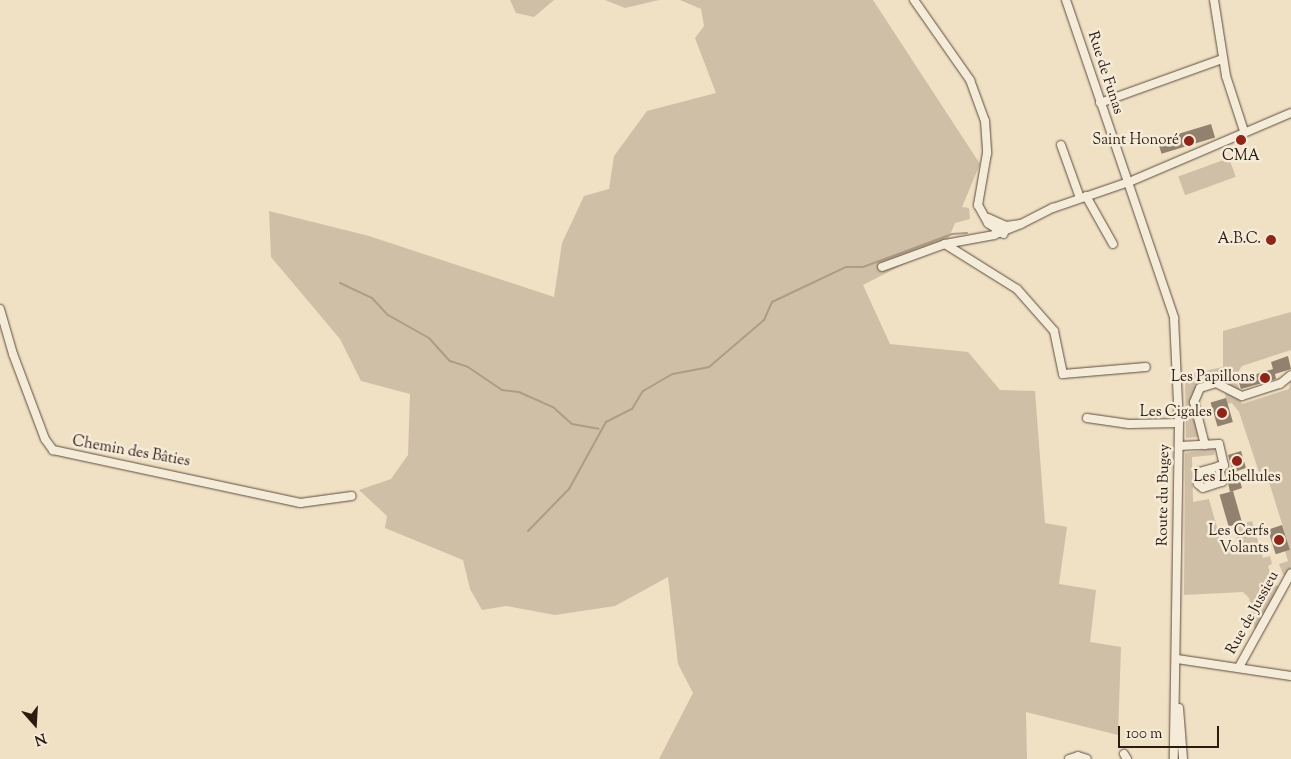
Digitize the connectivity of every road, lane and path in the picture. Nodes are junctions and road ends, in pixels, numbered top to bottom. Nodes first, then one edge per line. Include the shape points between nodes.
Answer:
1 (914, 0) edge
2 (1066, 0) edge
3 (1214, 0) edge
4 (1222, 59) junction
5 (1100, 103) junction
6 (1291, 113) edge
7 (1244, 131) junction
8 (1061, 145) dead end
9 (1129, 182) junction
10 (1083, 197) junction
11 (1001, 231) junction
12 (945, 244) junction
13 (1113, 244) dead end
14 (882, 267) dead end
15 (0, 309) edge
16 (1146, 368) dead end
17 (1291, 375) edge
18 (1087, 418) dead end
19 (1179, 423) junction
20 (1205, 445) junction
21 (1179, 446) junction
22 (1219, 466) dead end
23 (352, 496) dead end
24 (1291, 573) edge
25 (1177, 659) junction
26 (1239, 667) junction
27 (1291, 676) edge
28 (1177, 696) junction
29 (1069, 759) edge
30 (1086, 759) edge
31 (1174, 759) edge
32 (1183, 759) edge

1 - 11 street via 970,80 985,121 986,153 978,205 984,218
2 - 5 street, Rue de Funas
3 - 4 street
4 - 5 street
4 - 7 street
5 - 9 street, Rue de Funas
6 - 7 street
7 - 9 street
8 - 10 street
9 - 10 street
9 - 19 street, Route du Bugey via 1171,304 1177,352
10 - 11 street
10 - 13 street
11 - 12 street
12 - 14 street
12 - 16 street via 1017,288 1054,332 1063,374
15 - 23 street, Chemin des Bâties via 13,354 45,439 53,450 300,503
17 - 20 street via 1280,384 1242,396 1216,383 1202,387 1194,402
18 - 19 street via 1129,424
19 - 21 street, Route du Bugey
20 - 21 street
20 - 22 street via 1219,444 1224,464
21 - 25 street, Route du Bugey
24 - 26 street, Rue de Jussieu
25 - 26 street
25 - 28 street, Route du Bugey
26 - 27 street
28 - 31 street, Route du Bugey
28 - 32 street, Route du Bugey
29 - 30 street via 1078,756

